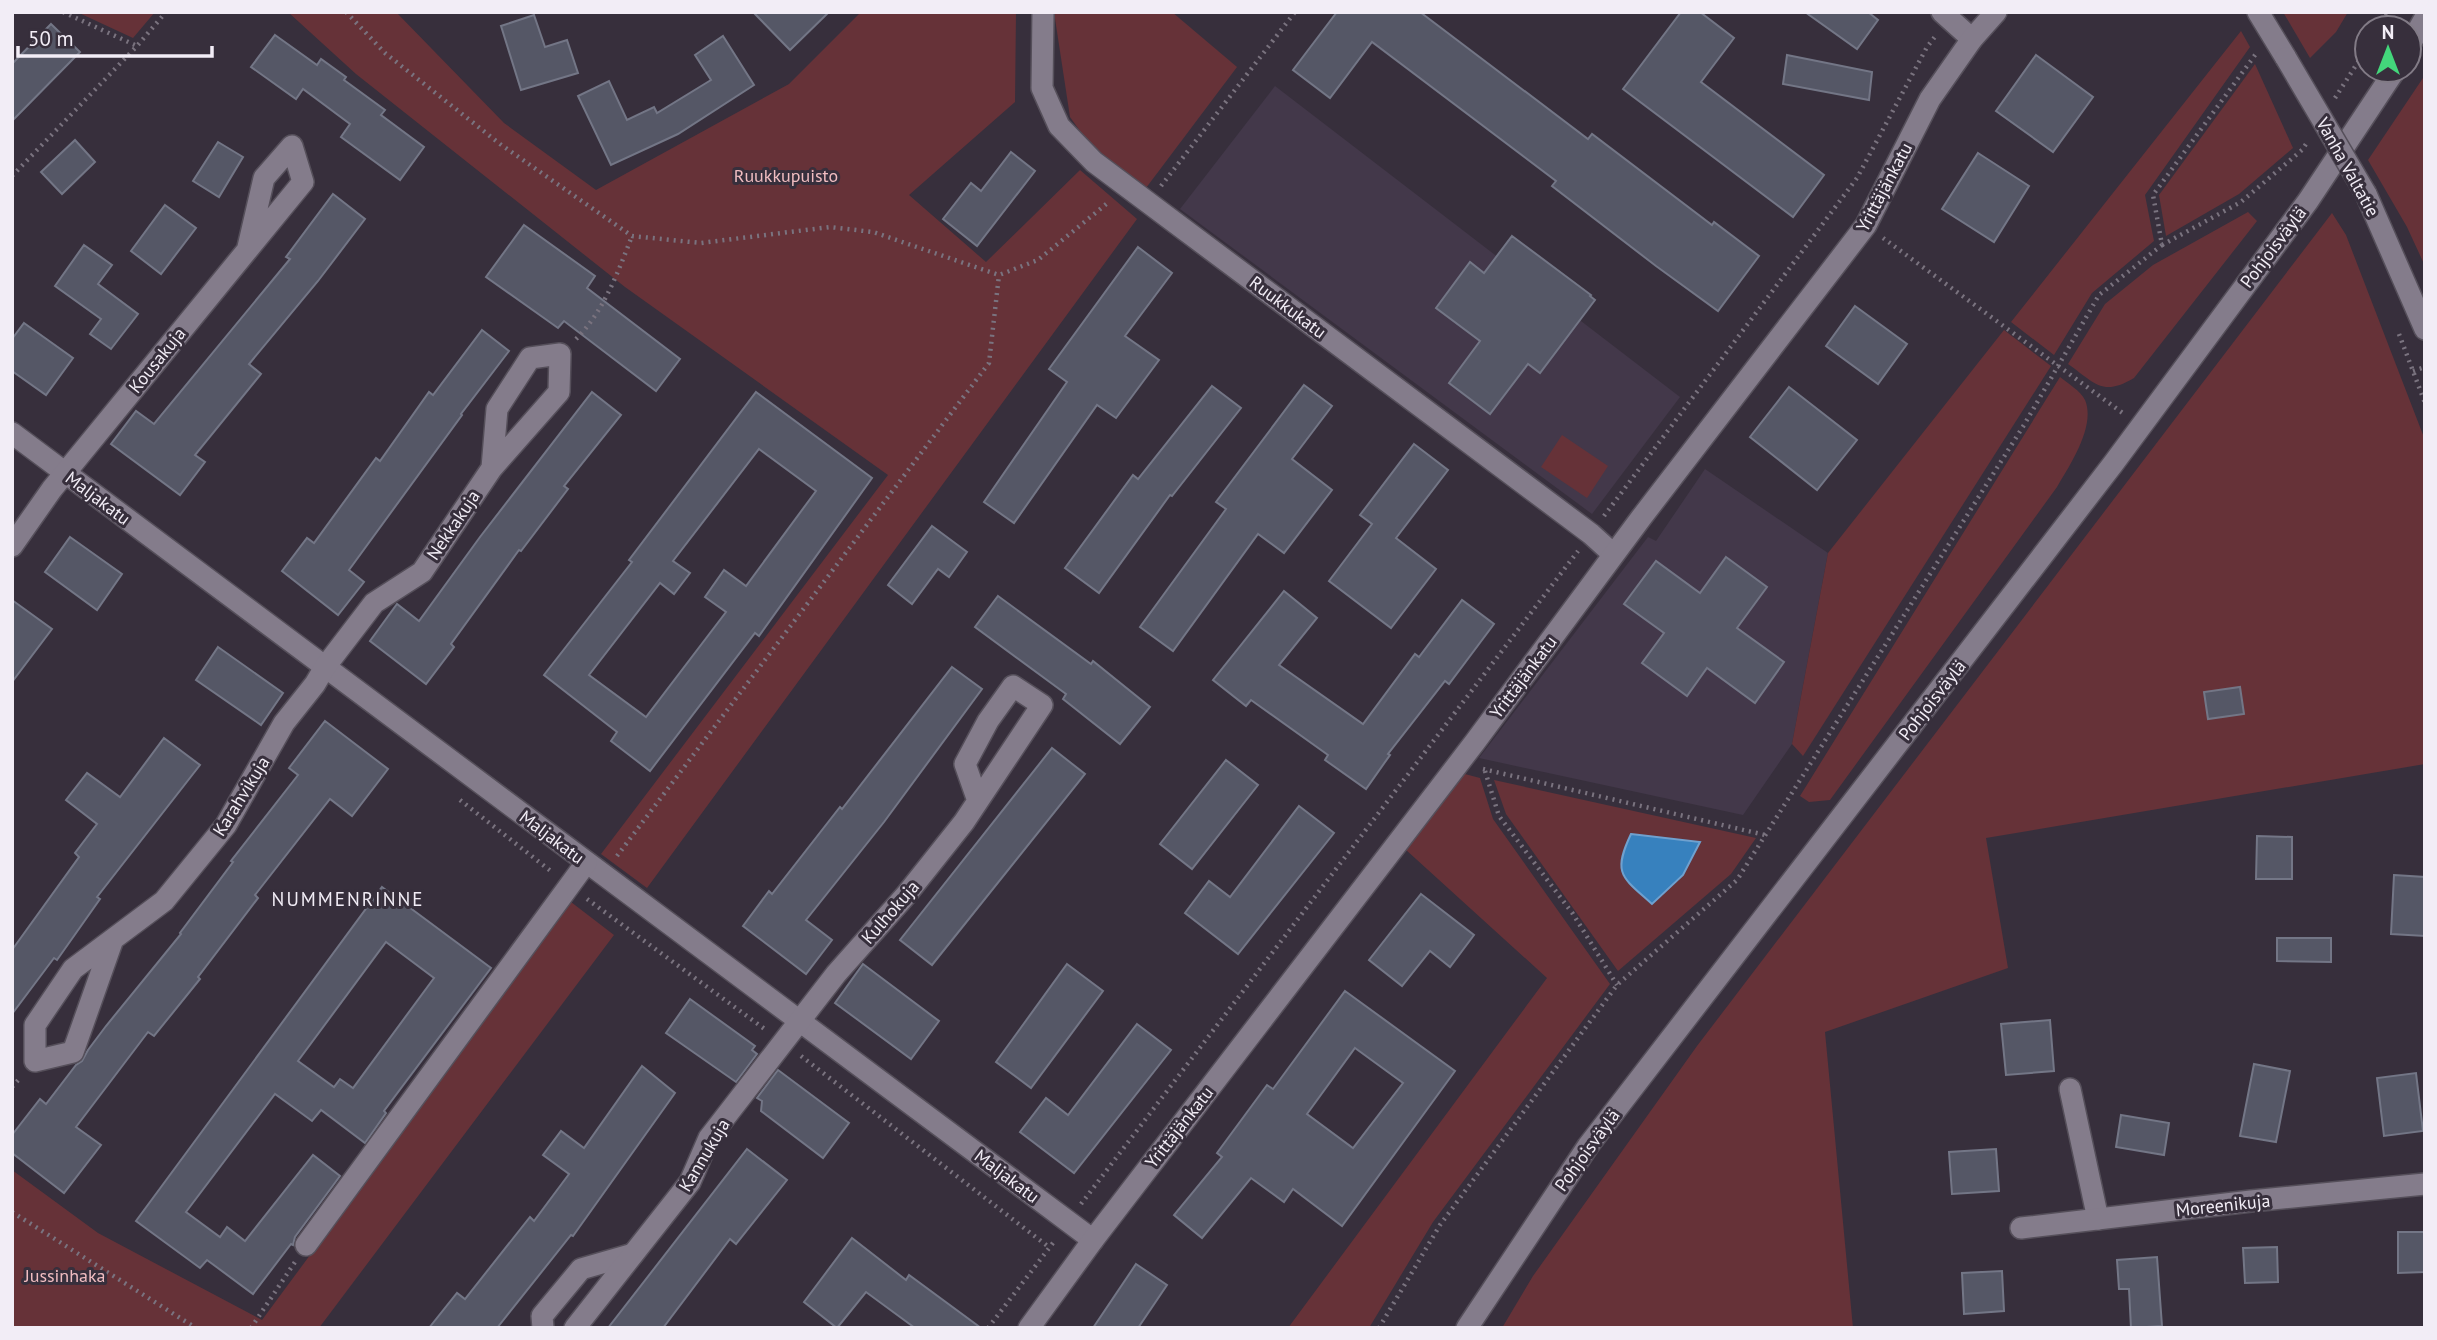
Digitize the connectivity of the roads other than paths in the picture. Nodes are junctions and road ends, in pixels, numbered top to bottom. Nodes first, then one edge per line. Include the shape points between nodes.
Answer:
1 (1043, 12) edge
2 (1996, 12) edge
3 (2258, 12) edge
4 (1946, 15) edge
5 (1972, 38) junction
6 (2386, 84) edge
7 (248, 247) dead end
8 (2425, 329) edge
9 (12, 433) edge
10 (492, 468) junction
11 (66, 474) junction
12 (12, 546) edge
13 (1613, 554) junction
14 (324, 667) junction
15 (978, 801) junction
16 (595, 869) junction
17 (112, 942) junction
18 (800, 1021) junction
19 (2070, 1089) dead end
20 (2425, 1184) edge
21 (2098, 1219) junction
22 (2021, 1228) dead end
23 (1093, 1240) junction
24 (306, 1245) road end
25 (632, 1254) junction
26 (543, 1328) edge
27 (575, 1328) edge
28 (1029, 1328) edge
29 (1467, 1328) edge

1 - 13 street, Ruukkukatu via 1042,88 1059,126 1094,162
2 - 5 street, Yrittäjänkatu
3 - 8 street, Vanha Valtatie, bridge via 2366,194
4 - 5 street
5 - 13 street, Yrittäjänkatu via 1930,99 1866,225
6 - 29 street, Pohjoisväylä via 2308,201 2141,426 1588,1146
7 - 11 street, Kousakuja
9 - 11 street, Maljakatu
10 - 10 street, Nekkakuja via 559,392 560,354 530,358 497,409
10 - 14 street, Nekkakuja via 422,572 374,603
11 - 12 street, Kousakuja
11 - 14 street, Maljakatu
13 - 23 street, Yrittäjänkatu
14 - 16 street, Maljakatu
14 - 17 street, Karahvikuja via 285,723 226,825 164,901
15 - 15 street, Kulhokuja via 1042,705 1013,686 965,764
15 - 18 street, Kulhokuja
16 - 18 street, Maljakatu
16 - 24 street
17 - 17 street, Karahvikuja via 73,969 35,1025 35,1061 73,1052
18 - 23 street, Maljakatu
18 - 25 street, Kannukuja via 709,1138 690,1182
19 - 21 street
20 - 21 street, Moreenikuja
21 - 22 street, Moreenikuja
23 - 28 street, Yrittäjänkatu
25 - 26 street via 581,1269 542,1316
25 - 27 street, Kannukuja

